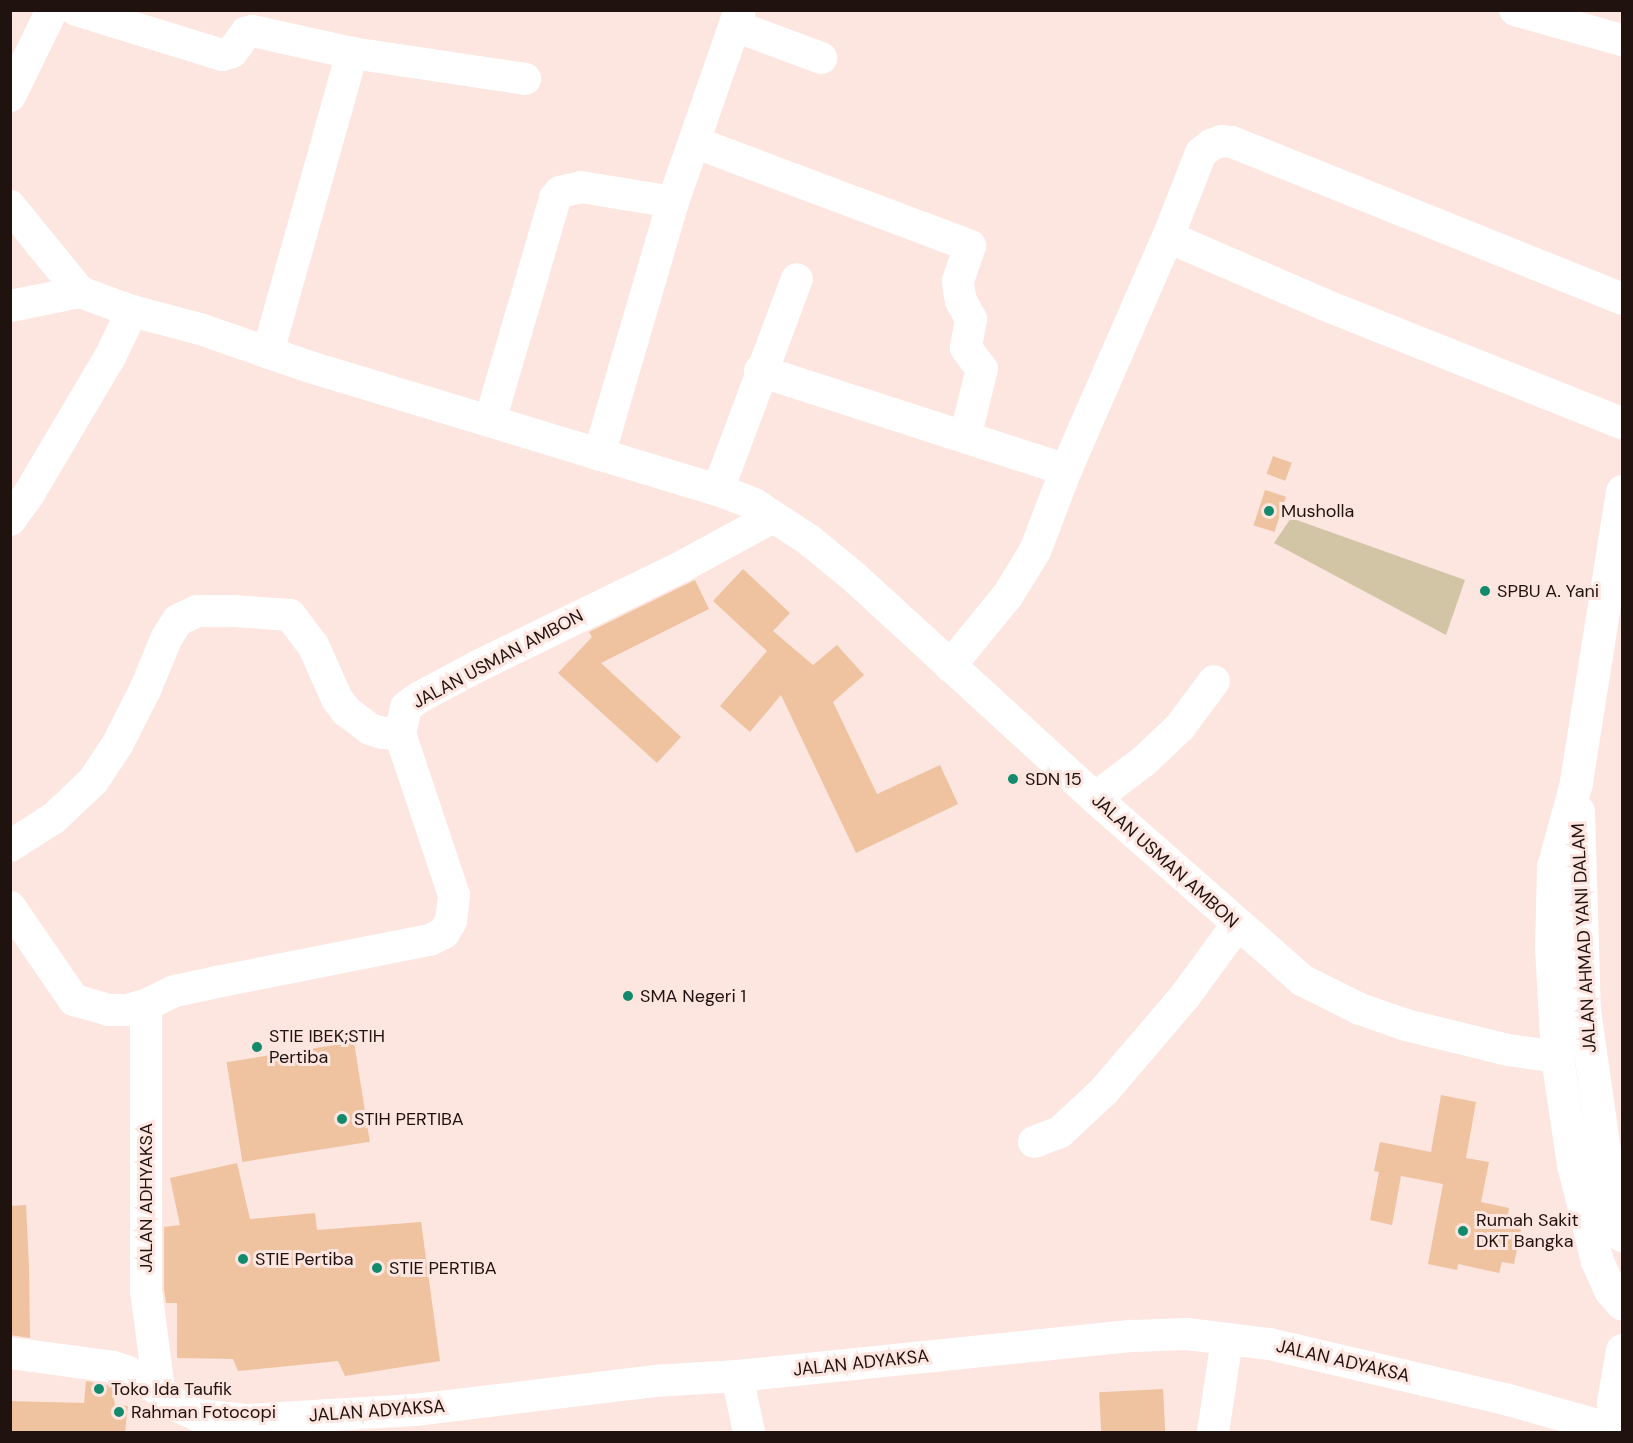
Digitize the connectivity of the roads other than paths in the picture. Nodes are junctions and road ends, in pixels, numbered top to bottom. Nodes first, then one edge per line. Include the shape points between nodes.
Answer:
1 (52, 10) edge
2 (76, 10) edge
3 (1515, 10) edge
4 (738, 18) edge
5 (1623, 40) edge
6 (352, 53) junction
7 (822, 58) dead end
8 (525, 79) dead end
9 (10, 96) edge
10 (694, 142) junction
11 (673, 202) junction
12 (10, 207) edge
13 (1168, 237) junction
14 (797, 279) dead end
15 (80, 292) junction
16 (1623, 299) edge
17 (10, 306) edge
18 (132, 312) junction
19 (268, 352) junction
20 (760, 371) junction
21 (490, 421) junction
22 (1623, 423) edge
23 (965, 437) junction
24 (599, 455) junction
25 (1066, 470) junction
26 (718, 490) junction
27 (1623, 491) edge
28 (773, 517) junction
29 (10, 519) edge
30 (950, 666) junction
31 (1214, 681) dead end
32 (400, 734) junction
33 (1576, 783) junction
34 (1095, 798) junction
35 (10, 846) edge
36 (10, 907) edge
37 (1238, 925) junction
38 (136, 1007) junction
39 (1557, 1057) junction
40 (1034, 1142) dead end
41 (1623, 1235) edge
42 (1623, 1304) edge
43 (1227, 1339) junction
44 (1623, 1350) edge
45 (10, 1353) edge
46 (737, 1376) junction
47 (159, 1390) junction
48 (468, 1418) edge
49 (1623, 1431) edge
50 (749, 1432) edge
51 (1213, 1432) edge

1 - 9 street
2 - 6 street via 222,55 232,52 252,31
3 - 5 street
4 - 7 street
4 - 10 street
6 - 8 street
6 - 19 street
10 - 11 street
10 - 23 street via 970,246 958,282 971,320 966,348 982,369
11 - 21 street via 581,187 560,192 555,198
11 - 24 street
12 - 15 street
13 - 16 street via 1201,153 1222,141 1232,142
13 - 22 street via 1325,305
13 - 25 street
14 - 20 street
15 - 17 street
15 - 18 street, JALAN USMAN AMBON
18 - 19 street, JALAN USMAN AMBON
18 - 29 street via 111,356
19 - 21 street, JALAN USMAN AMBON
20 - 23 street
20 - 26 street
21 - 24 street, JALAN USMAN AMBON
23 - 25 street
24 - 26 street, JALAN USMAN AMBON
25 - 30 street via 1035,551 994,615
26 - 28 street, JALAN USMAN AMBON
27 - 33 main road, JALAN AHMAD YANI DALAM
28 - 30 street, JALAN USMAN AMBON via 853,576
28 - 32 street, JALAN USMAN AMBON via 420,697 406,707
30 - 34 street, JALAN USMAN AMBON
31 - 34 street via 1180,727 1144,761
32 - 35 street via 370,729 346,711 313,645 290,615 197,611 178,620 167,637 117,745 93,781 54,818
32 - 38 street via 454,895 451,921 444,933 376,952 175,991
33 - 39 main road, JALAN AHMAD YANI DALAM via 1553,867 1551,948
33 - 41 main road, JALAN AHMAD YANI DALAM via 1584,1011 1606,1165
34 - 37 street, JALAN USMAN AMBON
36 - 38 street via 74,1000 90,1006
37 - 39 street, JALAN USMAN AMBON via 1302,980 1360,1009 1406,1025
37 - 40 street via 1185,996 1104,1091 1060,1132
38 - 47 street, JALAN ADHYAKSA via 146,1290
39 - 42 main road, JALAN AHMAD YANI DALAM via 1586,1223 1610,1290
43 - 46 street, JALAN ADYAKSA via 1187,1334 1133,1336
43 - 49 street, JALAN ADYAKSA via 1270,1344 1430,1381
43 - 51 street
44 - 49 main road via 1613,1402
45 - 47 street, JALAN ADYAKSA via 99,1363 128,1372
46 - 48 street, JALAN ADYAKSA via 596,1387
46 - 50 street
47 - 48 street, JALAN ADYAKSA via 179,1407 224,1420

